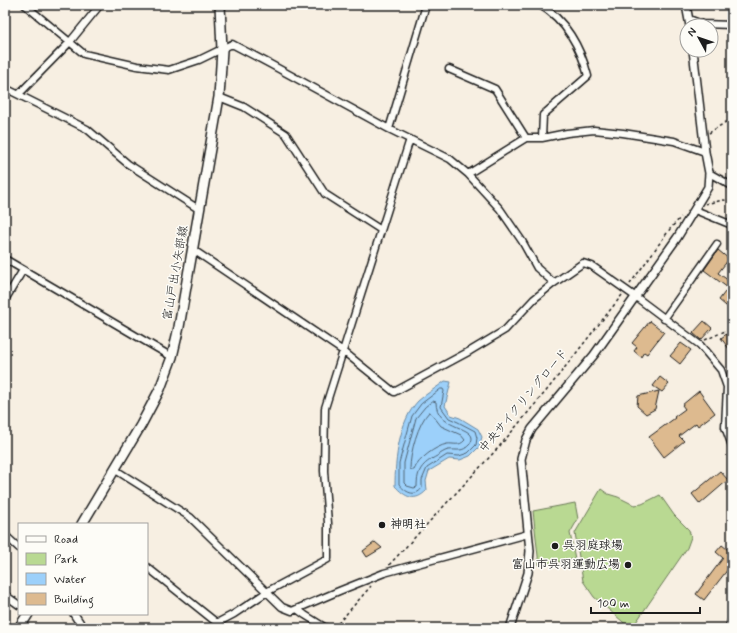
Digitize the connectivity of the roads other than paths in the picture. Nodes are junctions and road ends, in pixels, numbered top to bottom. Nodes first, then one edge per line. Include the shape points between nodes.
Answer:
1 (25, 5) edge
2 (100, 5) edge
3 (220, 5) edge
4 (426, 5) edge
5 (540, 5) edge
6 (686, 5) edge
7 (688, 18) edge
8 (719, 25) edge
9 (732, 25) edge
10 (69, 43) junction
11 (222, 50) junction
12 (694, 58) edge
13 (449, 69) dead end
14 (5, 88) edge
15 (19, 94) junction
16 (219, 97) junction
17 (389, 129) junction
18 (526, 138) junction
19 (542, 138) junction
20 (410, 139) junction
21 (705, 152) junction
22 (709, 173) junction
23 (468, 174) junction
24 (732, 186) edge
25 (695, 209) junction
26 (200, 210) junction
27 (732, 225) edge
28 (381, 230) junction
29 (717, 244) dead end
30 (192, 249) junction
31 (5, 259) edge
32 (23, 270) junction
33 (554, 283) junction
34 (636, 296) junction
35 (5, 300) edge
36 (664, 319) junction
37 (343, 352) junction
38 (172, 357) junction
39 (732, 446) edge
40 (114, 468) junction
41 (83, 523) edge
42 (528, 534) junction
43 (5, 535) edge
44 (18, 547) edge
45 (148, 568) edge
46 (266, 592) junction
47 (5, 595) edge
48 (18, 604) edge
49 (297, 609) junction
50 (27, 615) edge
51 (75, 615) edge
52 (732, 618) edge
53 (217, 623) junction
54 (20, 628) edge
55 (83, 628) edge
56 (212, 628) edge
57 (326, 628) edge
58 (510, 628) edge
59 (729, 628) edge

1 - 10 street
2 - 10 street
3 - 11 main road, 富山戸出小矢部線
4 - 17 street
5 - 19 street via 563,25 584,62 588,76 543,115
6 - 7 street
8 - 9 street
10 - 11 street via 84,54 169,70
10 - 15 street
11 - 16 main road, 富山戸出小矢部線
11 - 17 street via 232,44
12 - 21 street
13 - 18 street via 496,89
14 - 15 street
15 - 26 street via 86,128 128,164
16 - 26 main road, 富山戸出小矢部線
16 - 28 street via 244,107 286,134 325,194
17 - 20 street
18 - 19 street
18 - 23 street
19 - 21 street via 567,132 594,130 674,141
20 - 23 street via 450,159
20 - 28 street
21 - 22 street
22 - 24 street
22 - 25 street via 708,186
23 - 33 street via 500,209 537,268
25 - 27 street
25 - 34 street
26 - 30 main road, 富山戸出小矢部線
28 - 37 street
29 - 36 street
30 - 37 street
30 - 38 main road, 富山戸出小矢部線
31 - 32 street
32 - 35 street
32 - 38 street
33 - 34 street via 583,263 592,266
33 - 37 street via 534,299 506,330 394,392
34 - 36 street
34 - 42 street via 594,355 532,429 526,440 522,450 521,467
36 - 39 street via 698,344 721,370 727,387 725,427
37 - 46 street via 325,408 324,471 328,559
38 - 40 main road, 富山戸出小矢部線 via 144,419
40 - 41 main road, 富山戸出小矢部線
40 - 46 street via 190,517
42 - 49 street via 380,575
42 - 58 street via 530,565
43 - 44 street
45 - 53 street
46 - 49 street via 282,607 292,611
46 - 53 street
47 - 48 street
49 - 57 street
50 - 54 main road
51 - 55 street
52 - 59 street
53 - 56 street

